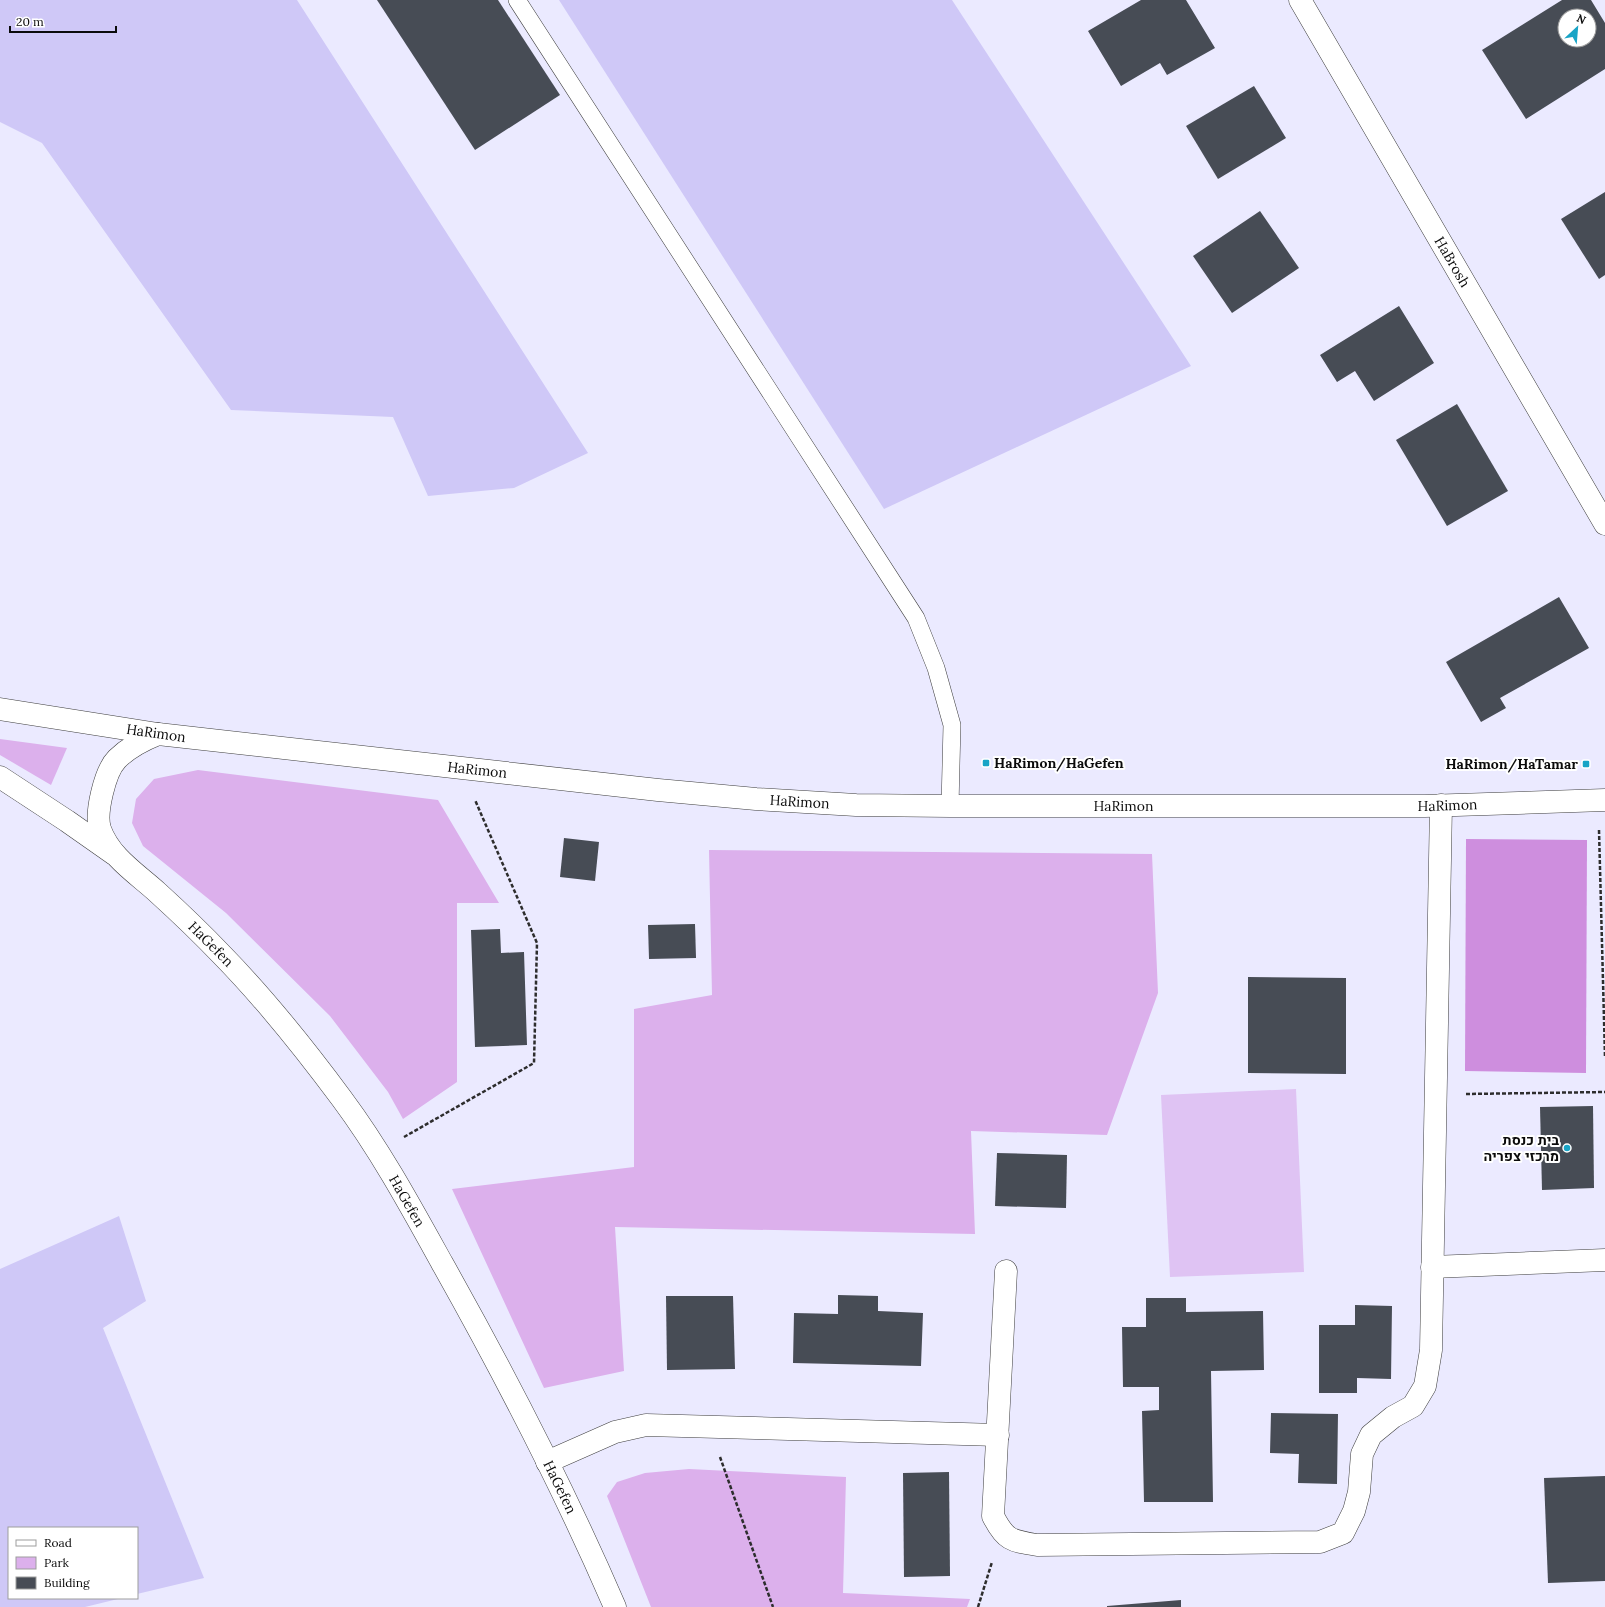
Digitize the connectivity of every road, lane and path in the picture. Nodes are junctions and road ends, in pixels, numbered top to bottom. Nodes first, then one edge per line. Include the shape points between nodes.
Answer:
1 (517, 0) edge
2 (1300, 0) edge
3 (1605, 524) edge
4 (0, 709) edge
5 (158, 734) junction
6 (462, 768) junction
7 (0, 777) edge
8 (1602, 800) edge
9 (1441, 805) junction
10 (950, 806) junction
11 (114, 854) junction
12 (1605, 1057) edge
13 (1605, 1092) edge
14 (1436, 1094) junction
15 (378, 1152) junction
16 (1605, 1260) edge
17 (1432, 1267) junction
18 (1006, 1271) dead end
19 (709, 1427) junction
20 (998, 1435) junction
21 (548, 1462) junction
22 (1001, 1532) junction
23 (615, 1607) edge
24 (773, 1607) edge
25 (978, 1607) edge

1 - 10 lane via 916,618 936,668 952,725
2 - 3 street, HaBrosh
4 - 5 street, HaRimon
5 - 6 street, HaRimon
5 - 11 street, HaGefen via 137,743 115,760 105,782 98,807 100,828
6 - 10 street, HaRimon via 756,799 856,805
6 - 15 path via 536,943 534,1063
7 - 11 street, HaGefen
8 - 9 street, HaRimon
8 - 12 path
9 - 10 street, HaRimon
9 - 14 street
11 - 15 street, HaGefen via 223,956 290,1029
13 - 14 path
14 - 17 street
15 - 21 street, HaGefen via 459,1293
16 - 17 street
17 - 22 street via 1431,1350 1424,1386 1413,1406 1393,1417 1371,1435 1362,1454 1359,1492 1354,1511 1343,1533 1320,1542 1037,1545 1017,1542
18 - 20 street
19 - 20 street
19 - 21 street via 646,1425 621,1430 592,1440
19 - 24 path
20 - 22 street via 993,1516
21 - 23 street, HaGefen
22 - 25 path

